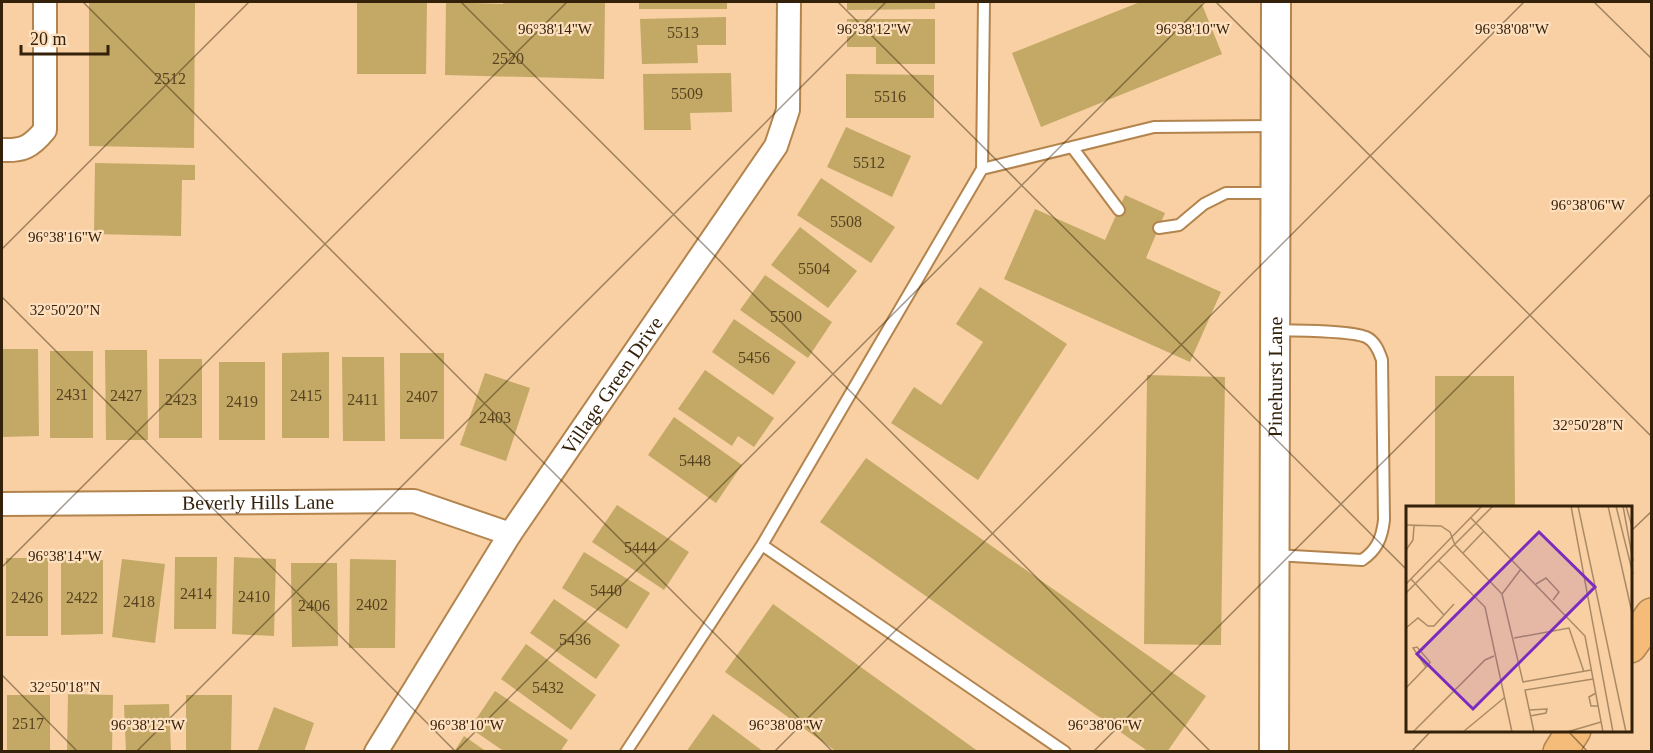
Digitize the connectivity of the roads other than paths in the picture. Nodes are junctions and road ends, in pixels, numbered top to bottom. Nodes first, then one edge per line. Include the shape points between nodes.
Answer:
1 (45, 2) edge
2 (789, 2) edge
3 (984, 2) edge
4 (1276, 2) edge
5 (1275, 126) junction
6 (1072, 147) junction
7 (2, 150) edge
8 (981, 170) junction
9 (1275, 193) junction
10 (1119, 210) dead end
11 (1159, 228) dead end
12 (1274, 330) junction
13 (2, 504) edge
14 (510, 534) junction
15 (762, 544) junction
16 (1273, 555) junction
17 (1652, 615) edge
18 (1632, 643) edge
19 (1573, 732) edge
20 (376, 752) edge
21 (626, 752) edge
22 (1065, 752) edge
23 (1274, 752) edge
24 (1560, 752) edge

1 - 7 street via 45,130 24,148
2 - 14 street, Village Green Drive via 788,110 776,146
3 - 8 lane
4 - 5 street, Pinehurst Lane
5 - 6 lane via 1154,127
5 - 9 street, Pinehurst Lane
6 - 8 lane
6 - 10 lane
8 - 15 lane
9 - 11 lane via 1226,193 1204,204 1179,225
9 - 12 street, Pinehurst Lane
12 - 16 street, Pinehurst Lane
12 - 16 lane via 1351,334 1367,337 1377,347 1382,360 1384,520 1379,543 1362,560
13 - 14 street, Beverly Hills Lane via 414,501
14 - 20 street, Village Green Drive
15 - 21 lane
15 - 22 lane
16 - 23 street, Pinehurst Lane
17 - 18 highway
19 - 24 highway

